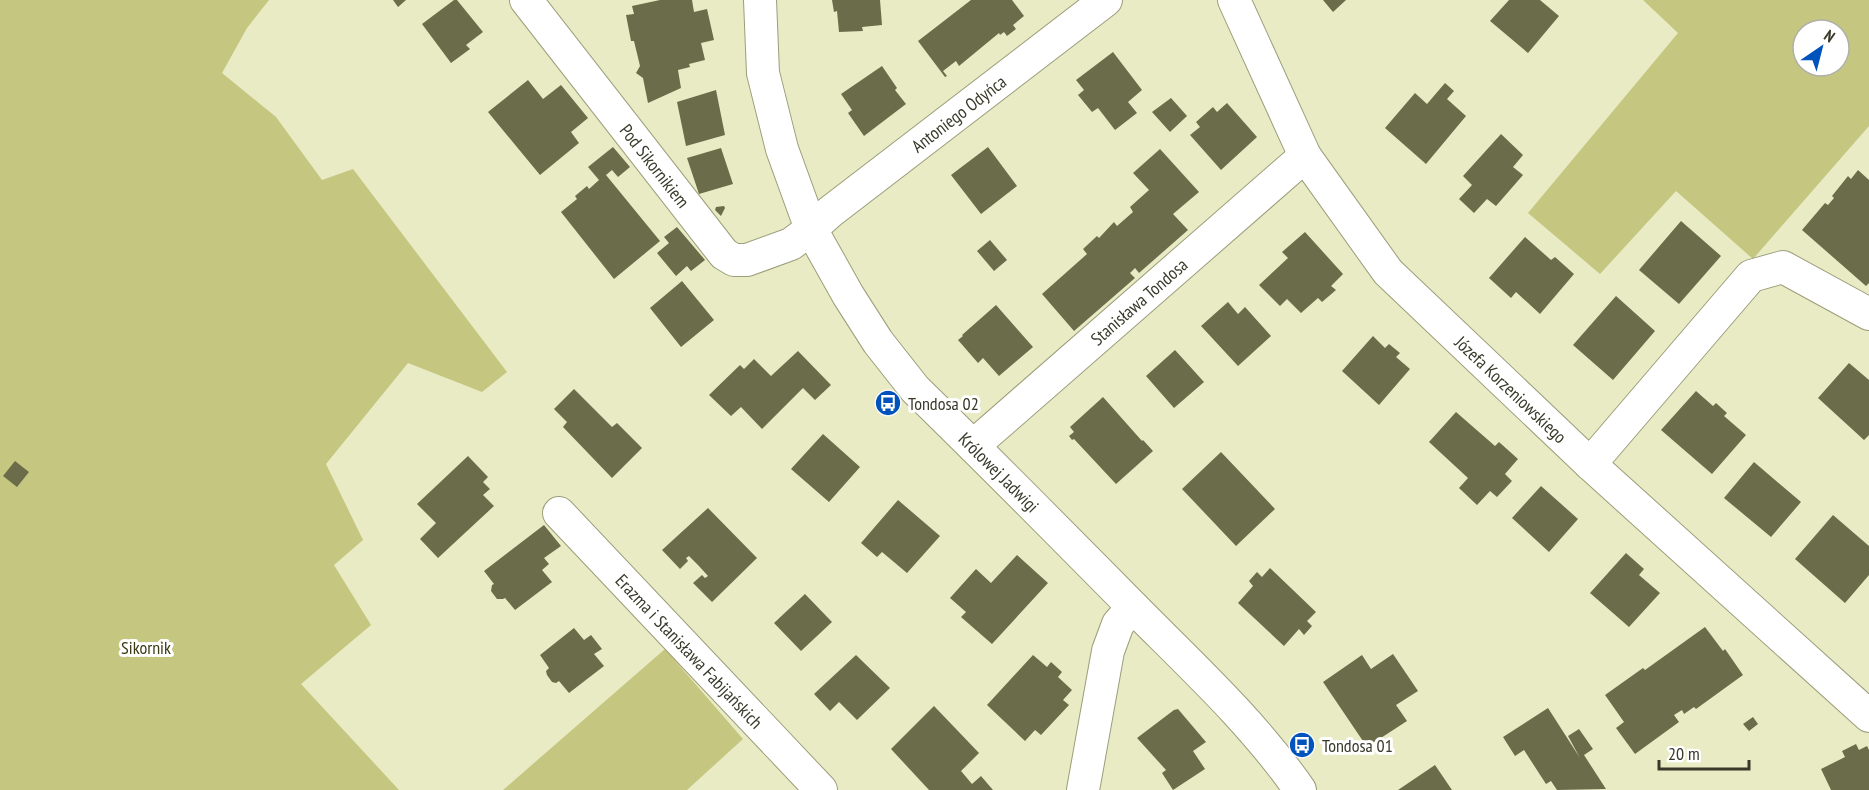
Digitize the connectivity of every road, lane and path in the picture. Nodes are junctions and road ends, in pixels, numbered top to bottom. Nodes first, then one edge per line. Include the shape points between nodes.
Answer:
1 (526, 0) edge
2 (760, 0) edge
3 (1106, 0) edge
4 (1234, 0) edge
5 (1305, 156) junction
6 (811, 229) junction
7 (1869, 314) edge
8 (973, 446) junction
9 (1590, 464) junction
10 (559, 513) dead end
11 (1133, 607) junction
12 (1869, 716) edge
13 (821, 790) edge
14 (1083, 790) edge
15 (1300, 790) edge

1 - 6 street, Pod Sikornikiem via 724,254 734,260 756,258 791,244
2 - 6 street, Królowej Jadwigi via 763,73 782,149
3 - 6 street, Antoniego Odyńca
4 - 5 street, Józefa Korzeniowskiego
5 - 8 street, Stanisława Tondosa
5 - 9 street, Józefa Korzeniowskiego via 1388,272
6 - 8 street, Królowej Jadwigi via 878,342 915,389
7 - 9 street via 1783,267 1751,276
8 - 11 street, Królowej Jadwigi
9 - 12 street, Józefa Korzeniowskiego
10 - 13 street, Erazma i Stanisława Fabijańskich
11 - 14 street via 1118,624 1108,651
11 - 15 street, Królowej Jadwigi via 1262,740

